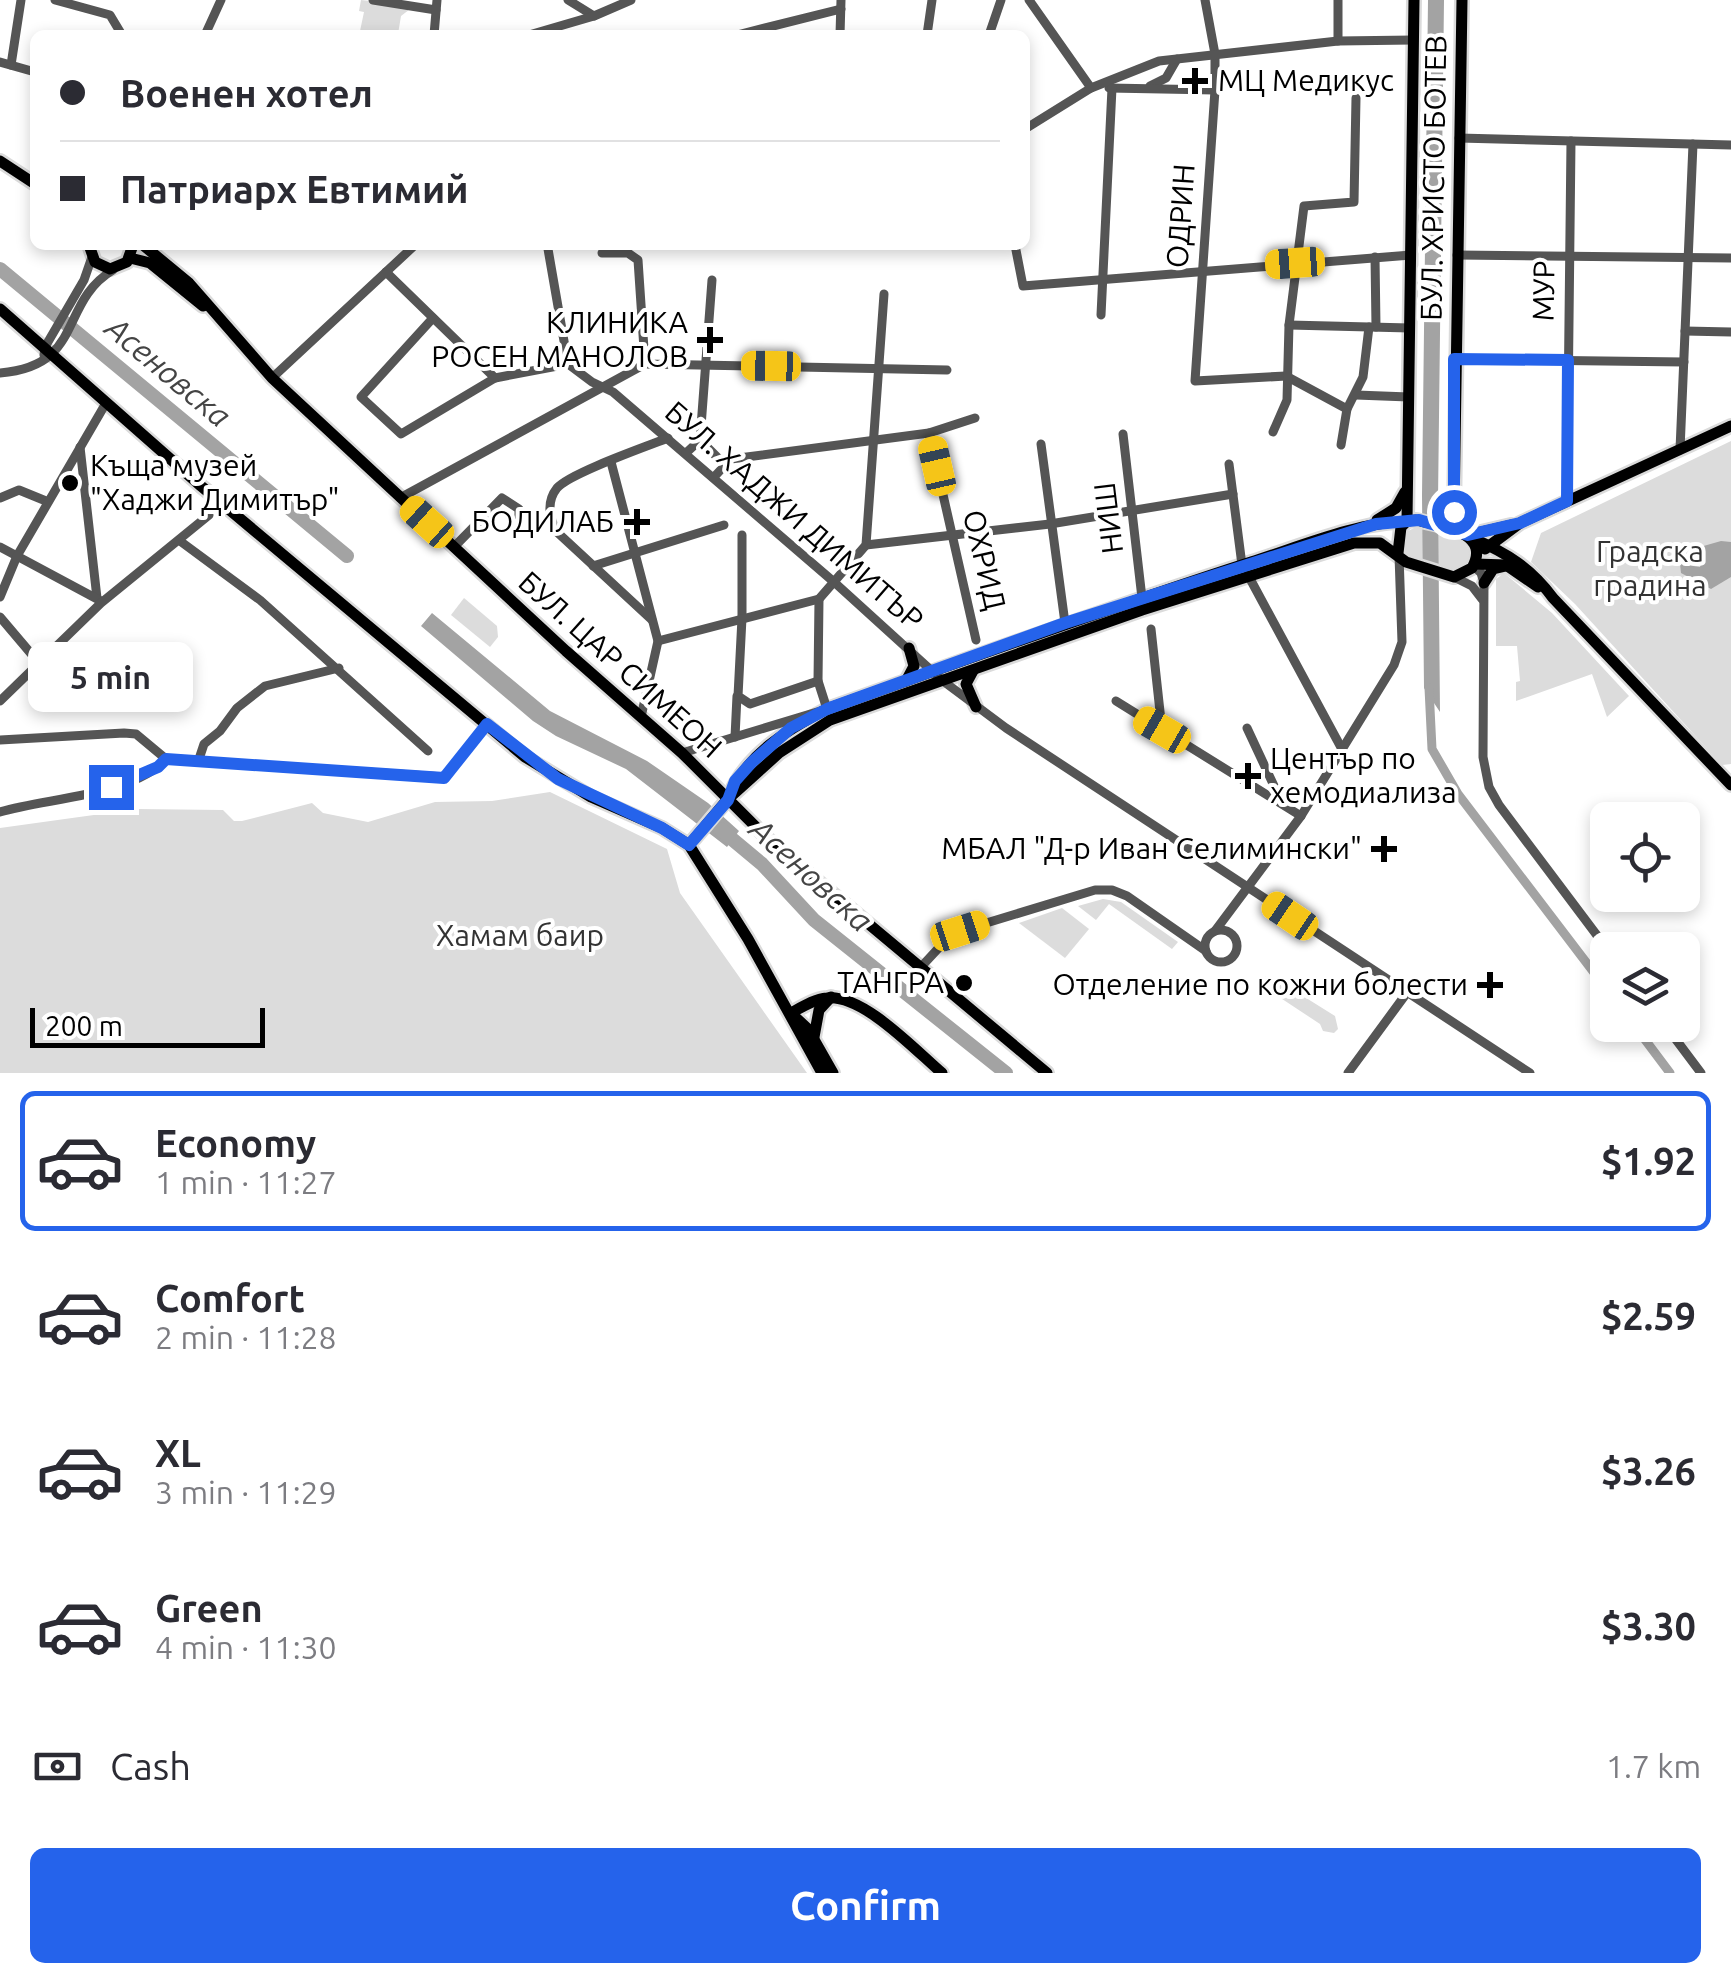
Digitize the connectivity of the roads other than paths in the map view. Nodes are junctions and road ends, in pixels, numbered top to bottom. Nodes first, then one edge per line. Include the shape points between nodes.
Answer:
1 (21, 0) edge
2 (56, 0) edge
3 (221, 0) edge
4 (373, 0) edge
5 (568, 0) edge
6 (631, 0) edge
7 (932, 0) edge
8 (1000, 0) edge
9 (1029, 0) edge
10 (1205, 0) edge
11 (1338, 0) edge
12 (1414, 0) edge
13 (1462, 0) edge
14 (612, 4) edge
15 (841, 4) edge
16 (437, 5) edge
17 (594, 16) junction
18 (119, 30) edge
19 (208, 30) edge
20 (434, 30) edge
21 (545, 30) edge
22 (754, 30) edge
23 (840, 30) edge
24 (928, 30) edge
25 (991, 30) edge
26 (1413, 40) junction
27 (1338, 41) junction
28 (1215, 54) junction
29 (1184, 56) junction
30 (6, 64) edge
31 (1091, 88) junction
32 (1112, 88) junction
33 (1143, 89) junction
34 (1214, 90) junction
35 (1356, 98) dead end
36 (1030, 126) edge
37 (1460, 138) junction
38 (1570, 141) junction
39 (1692, 144) junction
40 (1731, 144) edge
41 (0, 161) edge
42 (30, 181) edge
43 (149, 250) edge
44 (410, 250) edge
45 (548, 250) edge
46 (1015, 250) edge
47 (90, 251) edge
48 (132, 252) edge
49 (602, 253) dead end
50 (1457, 255) junction
51 (1411, 256) junction
52 (1570, 256) junction
53 (1375, 257) junction
54 (1688, 258) junction
55 (1731, 258) edge
56 (1295, 263) junction
57 (115, 268) junction
58 (1202, 270) junction
59 (386, 272) junction
60 (1103, 278) junction
61 (712, 280) dead end
62 (884, 294) dead end
63 (80, 299) junction
64 (0, 309) edge
65 (1101, 314) dead end
66 (219, 318) junction
67 (433, 318) junction
68 (1290, 326) junction
69 (1373, 327) junction
70 (1410, 328) junction
71 (1685, 331) junction
72 (1731, 332) edge
73 (47, 355) junction
74 (1454, 359) junction
75 (1568, 360) junction
76 (1684, 362) junction
77 (568, 364) junction
78 (646, 364) junction
79 (706, 365) junction
80 (878, 369) junction
81 (947, 370) dead end
82 (0, 374) edge
83 (1286, 376) junction
84 (272, 378) junction
85 (495, 378) junction
86 (602, 386) junction
87 (1356, 396) junction
88 (1409, 397) junction
89 (106, 403) junction
90 (1347, 409) junction
91 (975, 418) dead end
92 (1731, 426) edge
93 (1273, 432) dead end
94 (929, 433) junction
95 (1123, 434) dead end
96 (668, 438) junction
97 (700, 440) junction
98 (872, 441) junction
99 (80, 444) junction
100 (1041, 444) dead end
101 (1340, 444) dead end
102 (1680, 450) junction
103 (686, 453) junction
104 (611, 462) junction
105 (724, 464) junction
106 (1229, 464) dead end
107 (714, 477) junction
108 (1408, 478) junction
109 (1232, 494) junction
110 (0, 498) edge
111 (400, 498) junction
112 (46, 501) junction
113 (1567, 501) junction
114 (1134, 510) junction
115 (209, 515) dead end
116 (520, 516) dead end
117 (1410, 521) junction
118 (1520, 523) junction
119 (1050, 524) junction
120 (724, 525) dead end
121 (1362, 528) junction
122 (1506, 532) junction
123 (953, 534) junction
124 (742, 535) dead end
125 (1469, 535) junction
126 (180, 541) junction
127 (866, 544) junction
128 (1488, 545) junction
129 (454, 546) junction
130 (0, 547) edge
131 (634, 552) junction
132 (1505, 553) junction
133 (1399, 554) junction
134 (16, 556) junction
135 (1475, 563) junction
136 (593, 566) junction
137 (1417, 566) junction
138 (1510, 566) junction
139 (1245, 570) junction
140 (1448, 576) junction
141 (1400, 580) junction
142 (834, 582) junction
143 (1484, 583) junction
144 (0, 596) edge
145 (1142, 598) junction
146 (1553, 598) junction
147 (818, 599) junction
148 (99, 601) junction
149 (1484, 601) junction
150 (0, 617) edge
151 (742, 618) junction
152 (652, 620) junction
153 (1065, 623) junction
154 (1151, 628) dead end
155 (976, 640) dead end
156 (658, 641) junction
157 (909, 648) junction
158 (39, 663) junction
159 (339, 668) junction
160 (974, 670) junction
161 (938, 676) junction
162 (818, 681) junction
163 (906, 681) junction
164 (737, 693) junction
165 (1116, 701) dead end
166 (0, 702) edge
167 (976, 707) junction
168 (827, 709) junction
169 (640, 717) junction
170 (487, 724) junction
171 (1247, 728) dead end
172 (1162, 730) junction
173 (735, 737) junction
174 (0, 740) edge
175 (428, 751) dead end
176 (1343, 751) junction
177 (682, 754) junction
178 (166, 759) junction
179 (198, 762) junction
180 (1731, 785) edge
181 (728, 800) junction
182 (1283, 806) junction
183 (0, 812) edge
184 (1301, 816) junction
185 (693, 840) junction
186 (1248, 888) junction
187 (1231, 911) junction
188 (1595, 932) edge
189 (1230, 933) junction
190 (1211, 934) junction
191 (1184, 938) junction
192 (1206, 951) junction
193 (921, 966) junction
194 (1406, 994) junction
195 (831, 997) junction
196 (791, 1013) junction
197 (803, 1031) junction
198 (815, 1042) junction
199 (1678, 1042) edge
200 (822, 1073) edge
201 (833, 1073) edge
202 (942, 1073) edge
203 (1047, 1073) edge
204 (1348, 1073) edge
205 (1530, 1073) edge
206 (1701, 1073) edge

1 - 30 street
2 - 18 street via 110,15
3 - 19 street
4 - 16 street
5 - 17 street
6 - 14 street
7 - 24 street
8 - 25 street
9 - 31 street
10 - 28 street, ОДРИН
11 - 27 street
12 - 26 main road, БУЛ. ХРИСТО БОТЕВ
13 - 37 main road, БУЛ. ХРИСТО БОТЕВ
14 - 17 street
15 - 22 street
15 - 23 street
16 - 20 street
17 - 21 street
26 - 27 street
26 - 51 main road, БУЛ. ХРИСТО БОТЕВ
27 - 28 street
28 - 29 street
28 - 34 street, ОДРИН
29 - 31 street
29 - 33 street via 1162,81
31 - 32 street
31 - 36 street
32 - 33 street
32 - 60 street
33 - 34 street
34 - 58 street, ОДРИН
35 - 56 street via 1354,202 1304,206
37 - 38 street
37 - 50 main road, БУЛ. ХРИСТО БОТЕВ
38 - 39 street
38 - 52 street, МУР
39 - 40 street
39 - 54 street
41 - 42 main road
43 - 66 main road, БУЛ. ЦАР СИМЕОН
44 - 59 street
45 - 77 street
46 - 60 street via 1022,286
47 - 57 main road via 99,265
47 - 63 street
48 - 57 main road
48 - 66 main road, БУЛ. ЦАР СИМЕОН
49 - 78 street via 638,260
50 - 52 street
50 - 74 main road, БУЛ. ХРИСТО БОТЕВ
51 - 53 street
51 - 70 main road, БУЛ. ХРИСТО БОТЕВ
52 - 54 street
52 - 75 street, МУР
53 - 56 street
53 - 69 street
54 - 55 street
54 - 71 street
56 - 58 street
56 - 68 street
57 - 63 street
58 - 60 street
58 - 83 street, ОДРИН via 1196,381
59 - 67 street
59 - 84 street
60 - 65 street
61 - 79 street
62 - 80 street
63 - 73 street
64 - 73 main road
66 - 84 main road, БУЛ. ЦАР СИМЕОН
67 - 85 street
67 - 85 street via 361,397 401,434
68 - 69 street
68 - 83 street
69 - 70 street
69 - 87 street
70 - 88 main road, БУЛ. ХРИСТО БОТЕВ
71 - 72 street
71 - 76 street
73 - 82 street via 22,372
73 - 89 main road
74 - 75 street
74 - 125 main road, БУЛ. ХРИСТО БОТЕВ via 1454,515
75 - 76 street
75 - 113 street, МУР
76 - 102 street
77 - 85 street
77 - 86 street, БУЛ. ХАДЖИ ДИМИТЪР
78 - 79 street
78 - 86 street
79 - 80 street
79 - 97 street
80 - 81 street
80 - 98 street
83 - 90 street
83 - 93 street via 1287,400
84 - 111 main road, БУЛ. ЦАР СИМЕОН
86 - 96 street, БУЛ. ХАДЖИ ДИМИТЪР
86 - 111 street
87 - 88 street
87 - 90 street
88 - 108 main road, БУЛ. ХРИСТО БОТЕВ
89 - 99 street
89 - 170 main road
90 - 101 street
91 - 94 street
92 - 102 main road
94 - 98 street
94 - 123 street, ОХРИД
95 - 114 street, НИШ
96 - 103 street, БУЛ. ХАДЖИ ДИМИТЪР
96 - 104 street
97 - 103 street
97 - 105 street
98 - 105 street
98 - 127 street
99 - 112 street
99 - 148 street
100 - 119 street
102 - 113 main road
103 - 107 street, БУЛ. ХАДЖИ ДИМИТЪР
104 - 131 street
104 - 136 street via 561,484 550,502 558,533
105 - 107 street
106 - 109 street
107 - 142 street, БУЛ. ХАДЖИ ДИМИТЪР
108 - 117 main road, БУЛ. ХРИСТО БОТЕВ
108 - 121 main road via 1396,508
109 - 114 street
109 - 139 street
110 - 112 street via 19,490
111 - 129 main road, БУЛ. ЦАР СИМЕОН
112 - 134 street
113 - 118 main road
114 - 119 street
114 - 145 street, НИШ
115 - 126 street
116 - 129 street via 502,498
117 - 121 main road
117 - 125 main road
117 - 133 main road, БУЛ. ХРИСТО БОТЕВ via 1398,535
118 - 122 main road
118 - 125 main road
119 - 123 street
119 - 153 street
120 - 131 street
121 - 139 main road
122 - 128 main road
122 - 132 main road
123 - 127 street
123 - 155 street, ОХРИД
124 - 151 street
125 - 128 main road
125 - 135 main road, БУЛ. ХРИСТО БОТЕВ
126 - 148 street
126 - 159 street
127 - 142 street
128 - 132 main road
128 - 135 main road
129 - 169 main road, БУЛ. ЦАР СИМЕОН
130 - 134 street
131 - 136 street
131 - 152 street
132 - 146 main road via 1534,573
133 - 137 main road
133 - 139 main road via 1358,542
133 - 141 street
134 - 144 street
134 - 148 street
135 - 138 main road
135 - 140 main road
135 - 143 street
136 - 152 street
137 - 140 main road
137 - 141 street
138 - 143 main road via 1493,569
138 - 146 main road
139 - 145 main road
139 - 160 main road
139 - 176 street
140 - 149 street
141 - 176 street via 1400,652
142 - 147 street
142 - 157 street, БУЛ. ХАДЖИ ДИМИТЪР
143 - 149 street
145 - 153 main road
146 - 180 main road
147 - 151 street
147 - 162 street
148 - 158 street
149 - 188 street via 1489,787
150 - 158 street
151 - 156 street
151 - 164 street
152 - 156 street
153 - 161 main road
154 - 172 street
156 - 169 street
157 - 161 street, БУЛ. ХАДЖИ ДИМИТЪР
157 - 163 main road via 914,666
158 - 166 street
159 - 175 street
159 - 179 street via 265,686 204,744
160 - 161 main road
160 - 167 main road via 966,684
161 - 163 main road
161 - 167 street, БУЛ. ХАДЖИ ДИМИТЪР
161 - 181 main road via 830,720 779,753
162 - 164 street via 750,704
162 - 168 street
163 - 168 main road
164 - 173 street
165 - 172 street
167 - 186 street, БУЛ. ХАДЖИ ДИМИТЪР
168 - 173 street
168 - 181 main road via 770,745 735,781
169 - 177 main road, БУЛ. ЦАР СИМЕОН
170 - 179 street via 444,778
170 - 185 main road via 558,779
171 - 182 street
172 - 182 street
173 - 177 street
174 - 178 street via 136,734
176 - 184 street
177 - 181 main road, БУЛ. ЦАР СИМЕОН
178 - 179 street
178 - 183 street via 88,795
181 - 185 main road
181 - 193 main road, БУЛ. ЦАР СИМЕОН
182 - 184 street
184 - 186 street
185 - 196 main road
186 - 187 street
186 - 194 street, БУЛ. ХАДЖИ ДИМИТЪР
187 - 189 street
187 - 190 street
189 - 190 street
189 - 192 street via 1236,944 1232,957 1216,961
190 - 191 street
190 - 192 street
191 - 192 street
191 - 193 street via 1127,896 1096,890 960,931
193 - 203 main road, БУЛ. ЦАР СИМЕОН
194 - 204 street
194 - 205 street, БУЛ. ХАДЖИ ДИМИТЪР
195 - 196 main road
195 - 198 main road via 815,1018
195 - 202 main road via 870,1013
196 - 197 main road
197 - 198 main road
197 - 200 main road
198 - 201 main road
199 - 206 street

